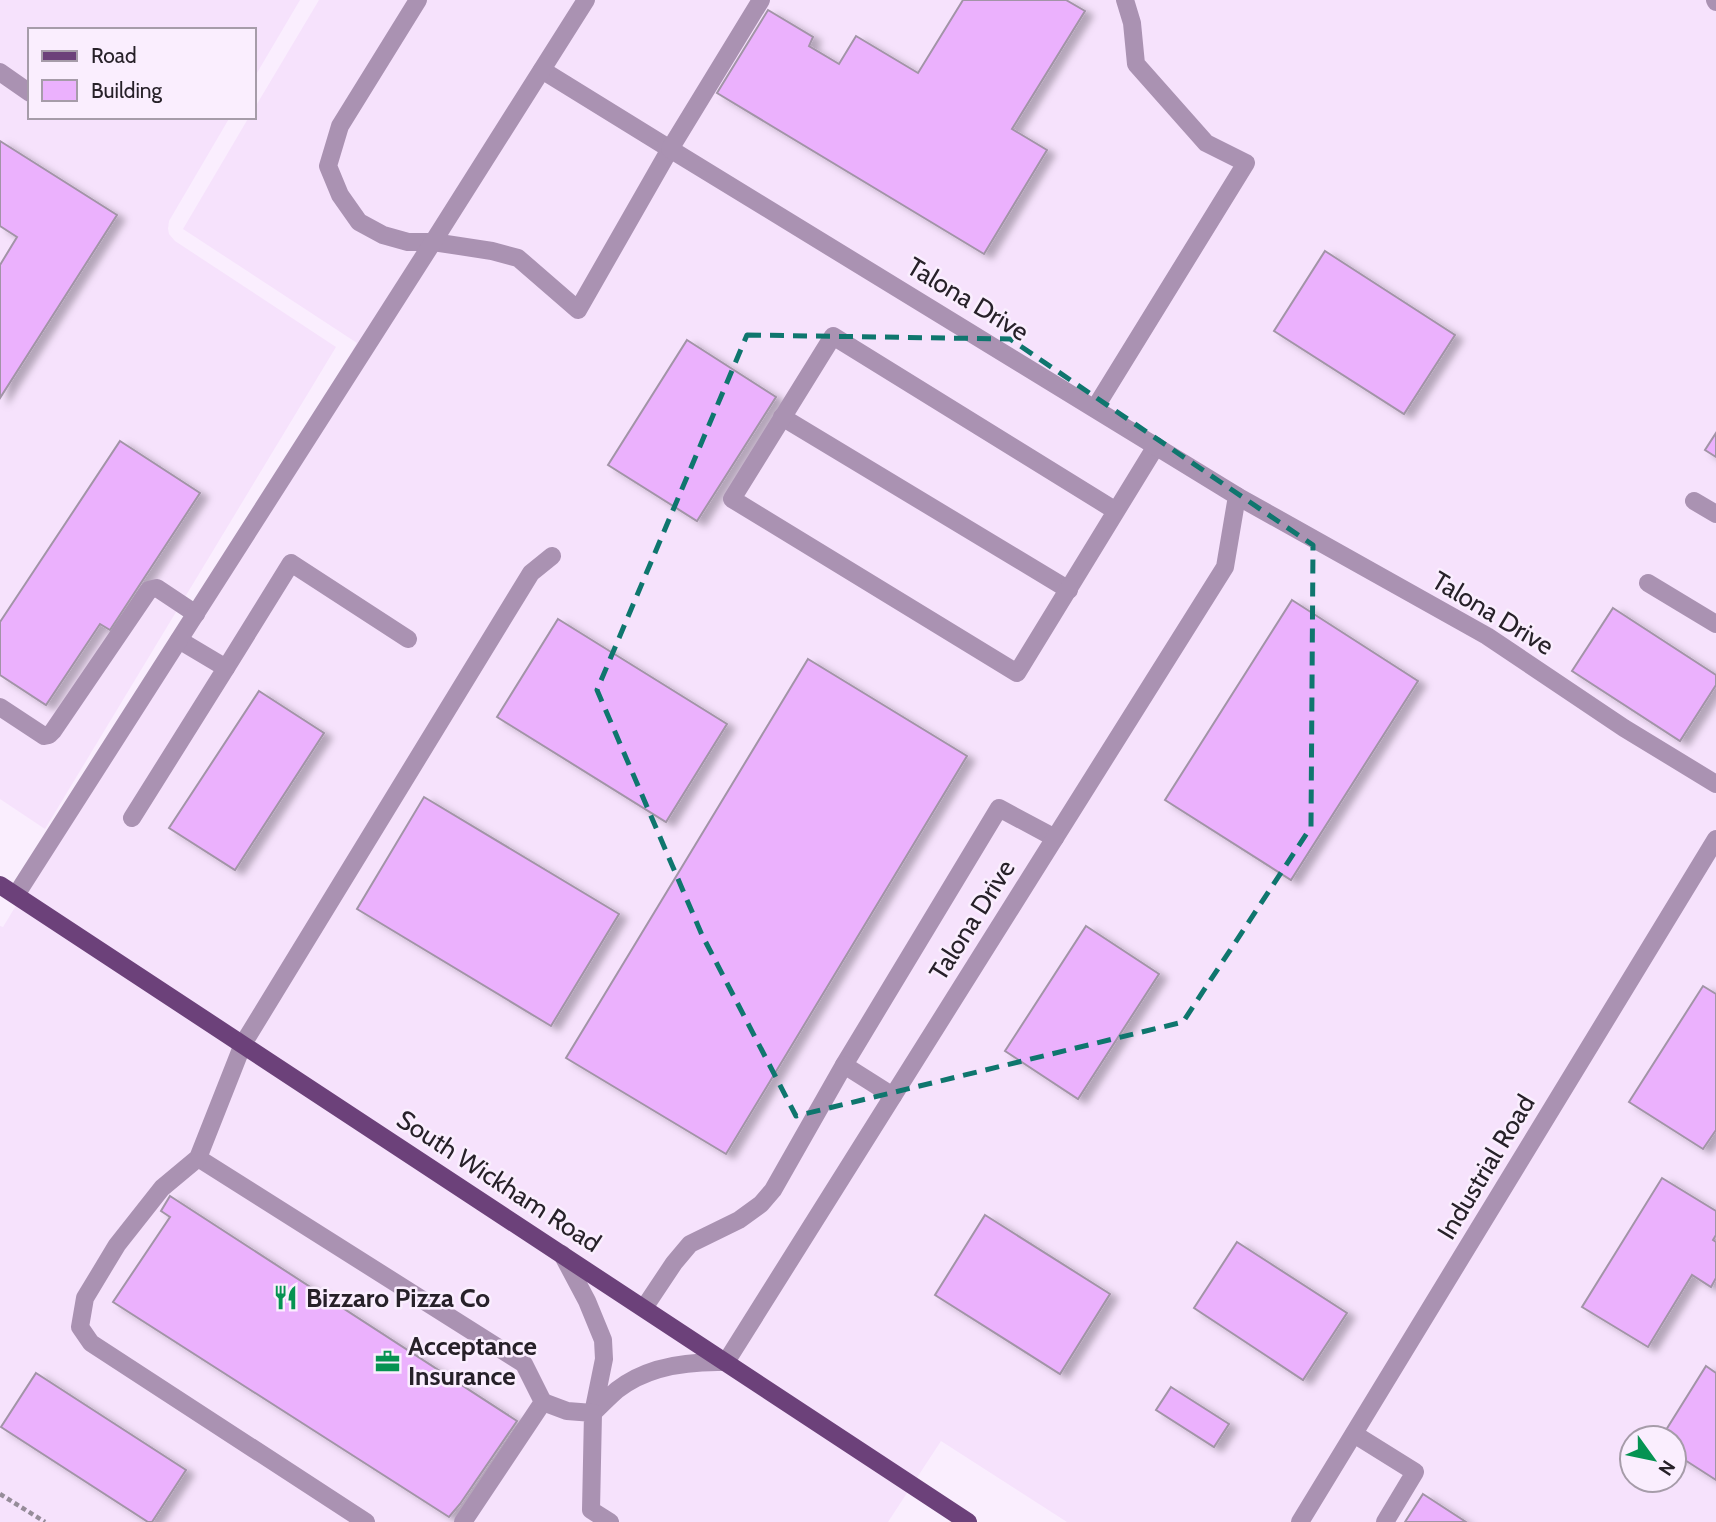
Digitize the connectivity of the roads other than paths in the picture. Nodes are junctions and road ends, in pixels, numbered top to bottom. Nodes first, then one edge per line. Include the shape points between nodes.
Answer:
1 (418, 0) edge
2 (586, 0) edge
3 (761, 0) edge
4 (1125, 0) edge
5 (542, 70) junction
6 (0, 72) edge
7 (28, 92) edge
8 (670, 149) junction
9 (433, 242) junction
10 (1095, 408) junction
11 (782, 417) junction
12 (1156, 446) junction
13 (1237, 496) junction
14 (1694, 501) dead end
15 (1116, 511) junction
16 (1716, 514) edge
17 (552, 556) dead end
18 (1648, 583) dead end
19 (1069, 590) junction
20 (196, 614) junction
21 (1716, 624) edge
22 (408, 639) dead end
23 (179, 640) junction
24 (226, 668) junction
25 (0, 707) edge
26 (1716, 784) edge
27 (132, 818) dead end
28 (1055, 838) junction
29 (1716, 839) edge
30 (0, 885) edge
31 (16, 895) junction
32 (243, 1044) junction
33 (844, 1065) junction
34 (893, 1096) junction
35 (198, 1158) junction
36 (562, 1254) junction
37 (644, 1308) junction
38 (726, 1362) junction
39 (543, 1402) junction
40 (593, 1413) junction
41 (1354, 1434) junction
42 (965, 1521) edge
43 (366, 1522) edge
44 (463, 1522) edge
45 (610, 1522) edge
46 (1300, 1522) edge
47 (1385, 1522) edge

1 - 9 street via 340,126 328,166 340,195 359,222 408,242
2 - 5 street
3 - 8 street
4 - 10 street via 1136,64 1206,143 1246,163
5 - 8 street, Talona Drive
5 - 9 street
6 - 7 street
8 - 9 street via 578,310 518,258
8 - 10 street, Talona Drive
9 - 20 street
10 - 12 street, Talona Drive
11 - 15 street via 832,336
11 - 19 street
11 - 19 street via 732,499 1017,673
12 - 13 street, Talona Drive
12 - 15 street
13 - 26 street, Talona Drive via 1487,636
13 - 28 street, Talona Drive via 1225,567
14 - 16 street
15 - 19 street
17 - 32 street via 531,573
18 - 21 street
20 - 23 street
20 - 25 street via 157,588 149,590 49,735
22 - 24 street via 290,563
23 - 24 street
23 - 31 street
24 - 27 street
28 - 33 street via 999,808
28 - 34 street, Talona Drive
29 - 41 street, Industrial Road
30 - 31 main road, South Wickham Road
31 - 32 main road, South Wickham Road
32 - 35 street
32 - 36 main road, South Wickham Road
33 - 34 street
33 - 37 street via 761,1205 690,1244
34 - 38 street, Talona Drive
35 - 39 street via 524,1364
35 - 43 street via 162,1188 117,1245 85,1298 80,1327 91,1343
36 - 37 main road, South Wickham Road
36 - 40 street via 603,1340 603,1367
37 - 38 main road, South Wickham Road
38 - 40 street via 678,1364 648,1373 618,1389
38 - 42 main road, South Wickham Road
39 - 40 street via 567,1411
39 - 44 street
40 - 45 street via 591,1510
41 - 46 street, Industrial Road
41 - 47 street via 1415,1472

